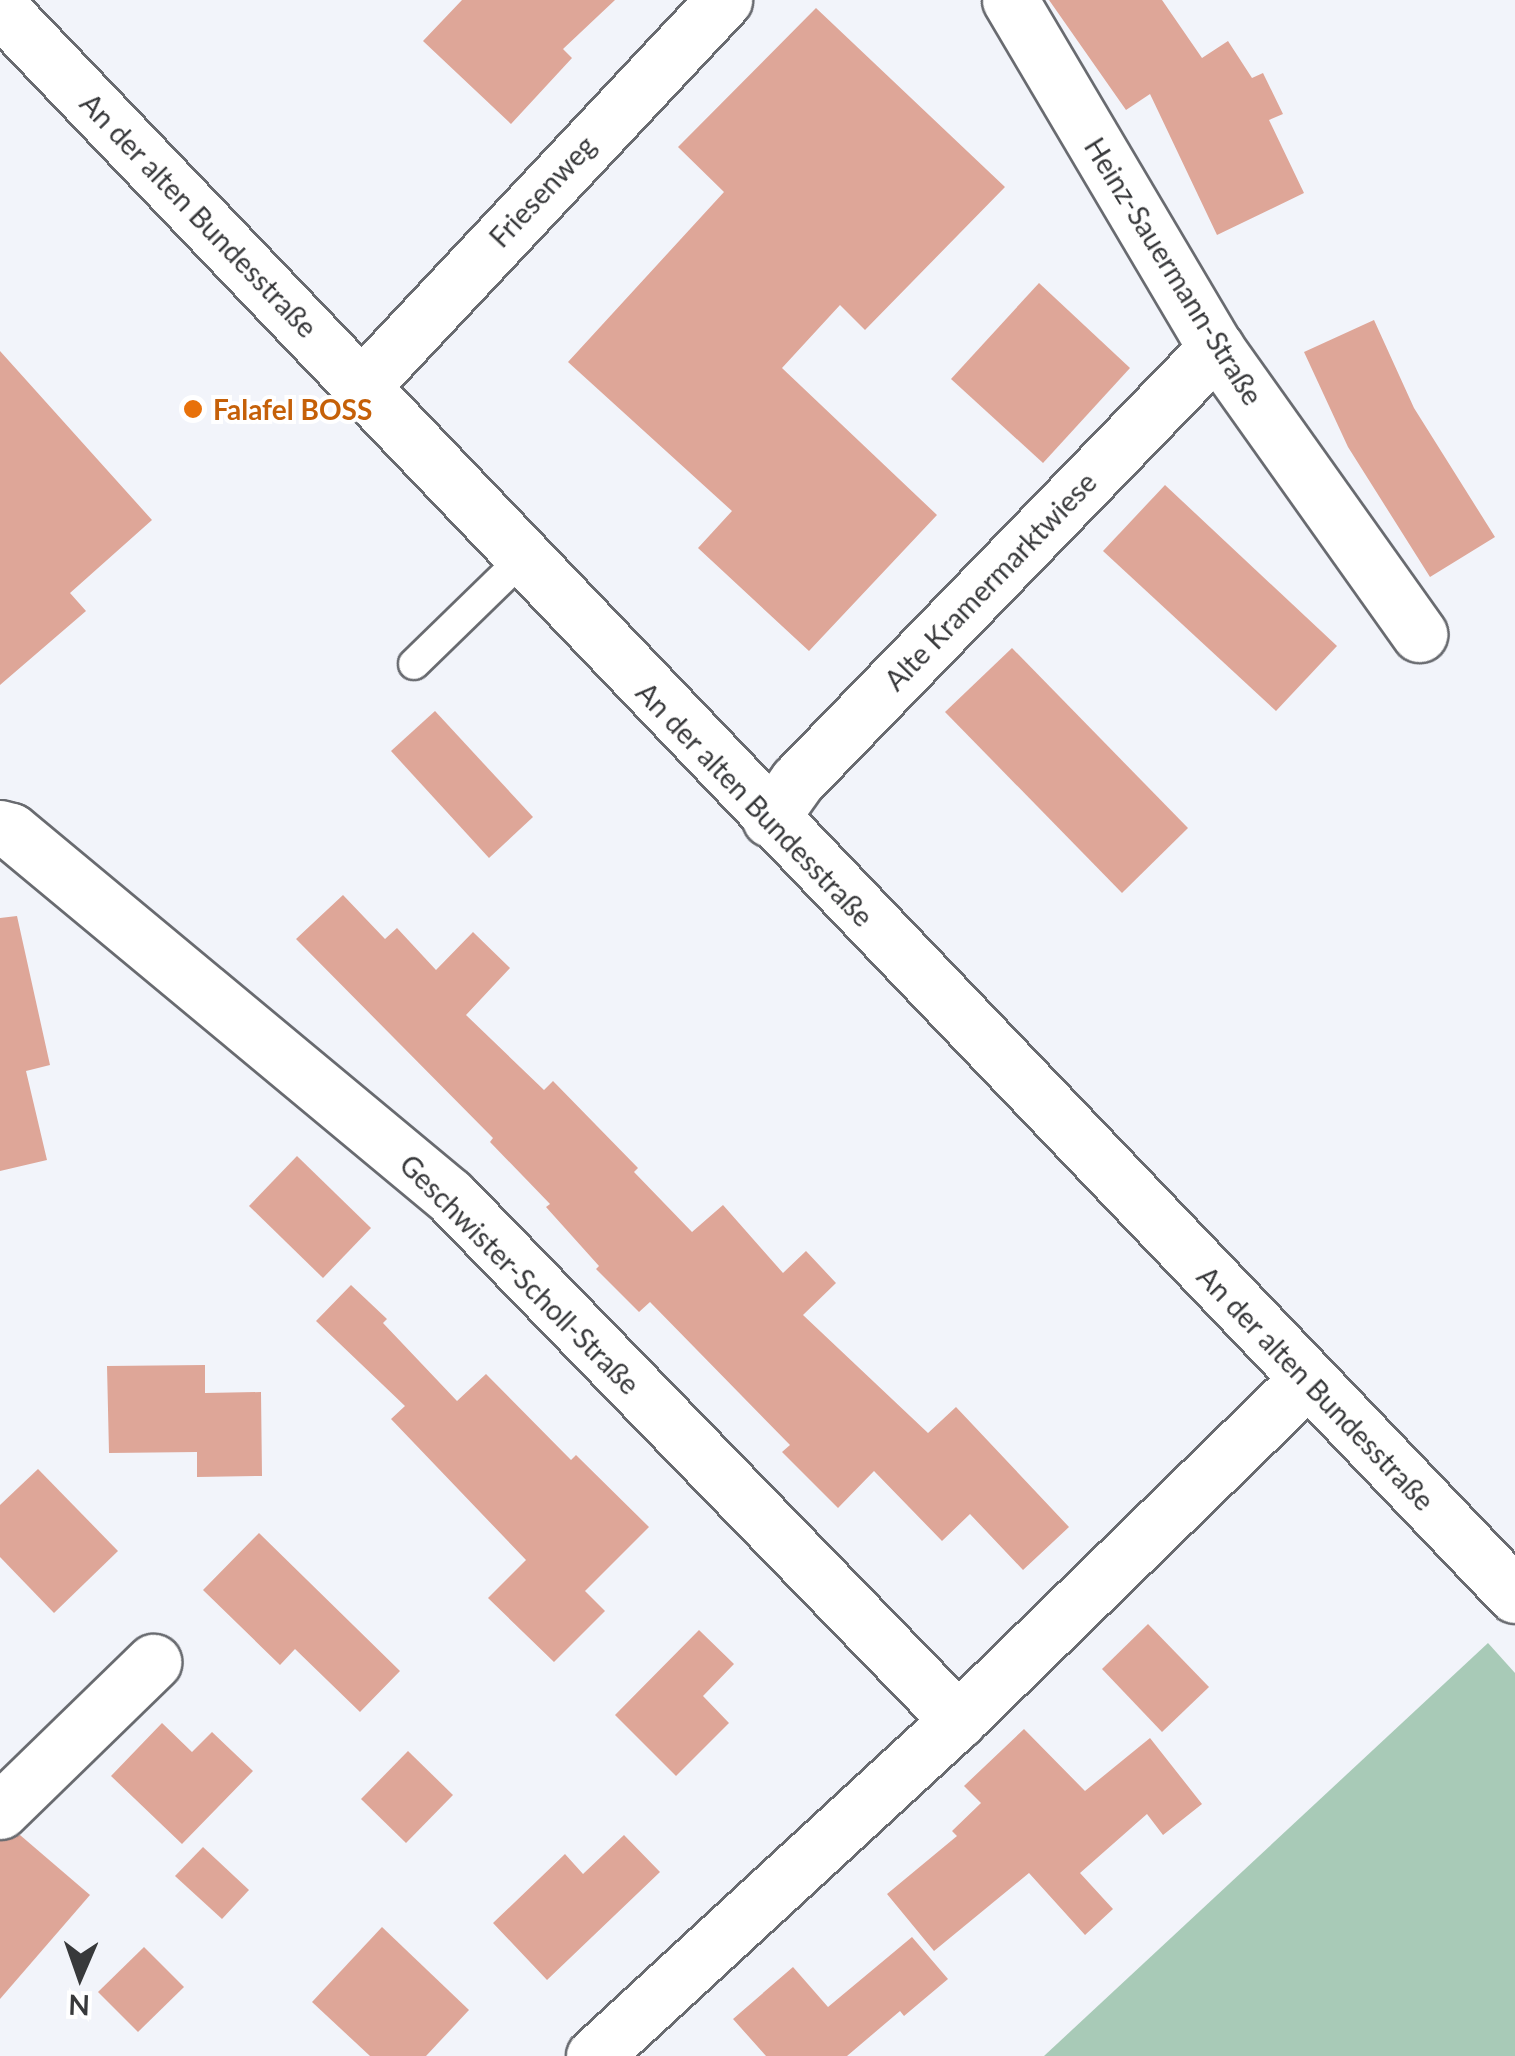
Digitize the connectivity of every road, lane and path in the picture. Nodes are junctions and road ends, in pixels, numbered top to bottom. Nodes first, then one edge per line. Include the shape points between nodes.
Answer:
1 (724, 0) edge
2 (1010, 0) edge
3 (0, 8) edge
4 (1216, 348) junction
5 (363, 385) junction
6 (522, 559) junction
7 (1419, 634) dead end
8 (414, 664) dead end
9 (770, 819) junction
10 (0, 828) edge
11 (1308, 1379) junction
12 (1515, 1595) edge
13 (153, 1662) dead end
14 (958, 1720) junction
15 (0, 1811) edge
16 (594, 2056) edge

1 - 5 street, Friesenweg
2 - 4 street, Heinz-Sauermann-Straße
3 - 5 street, An der alten Bundesstraße
4 - 7 street, Heinz-Sauermann-Straße
4 - 9 street, Alte Kramermarktwiese via 797,781
5 - 6 street, An der alten Bundesstraße
6 - 8 lane
6 - 9 street, An der alten Bundesstraße
9 - 11 street, An der alten Bundesstraße
10 - 14 street, Geschwister-Scholl-Straße via 450,1196
11 - 12 street, An der alten Bundesstraße
11 - 14 street
13 - 15 street
14 - 16 street

